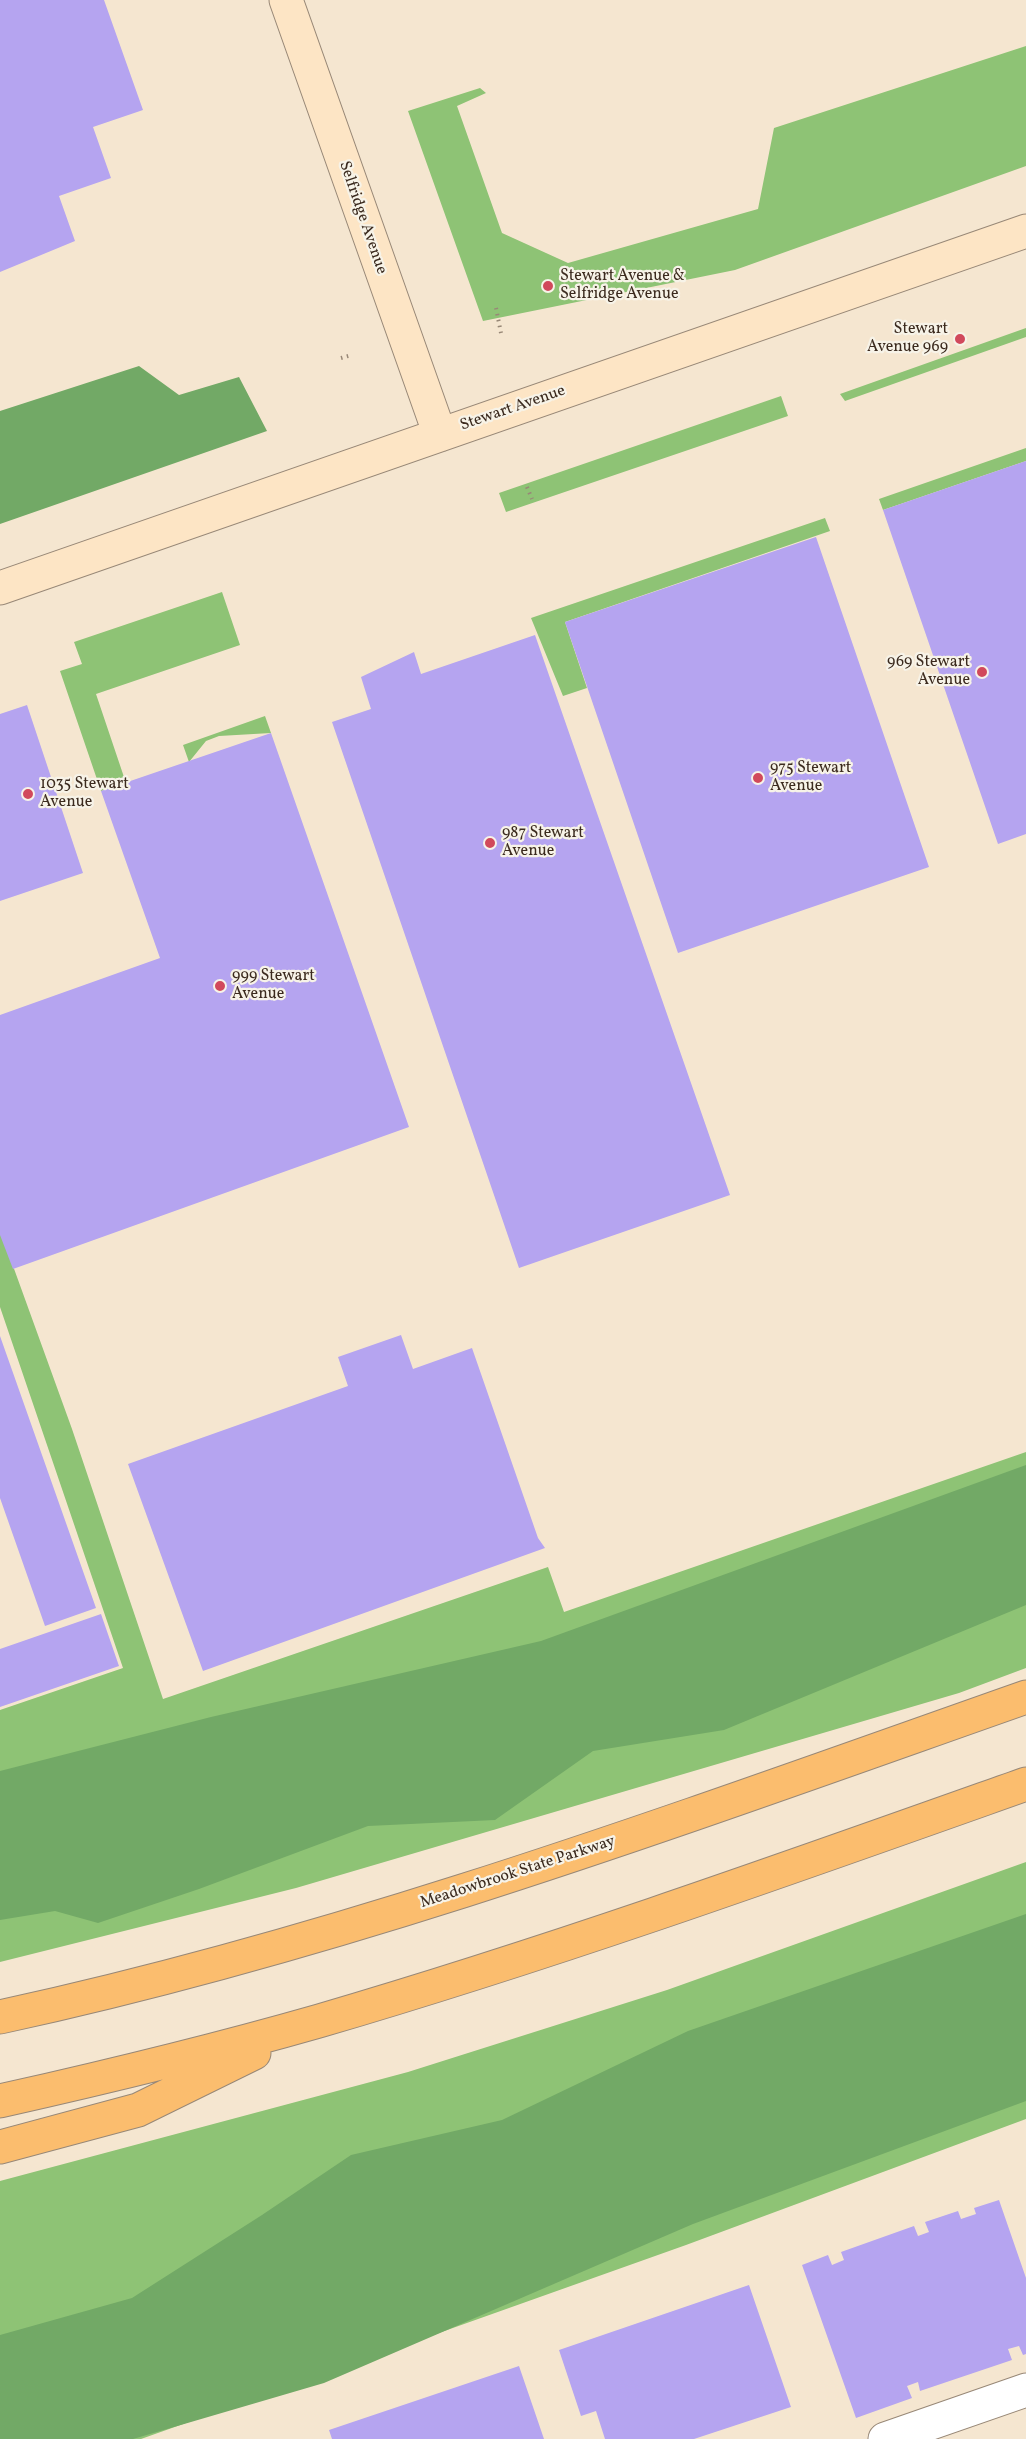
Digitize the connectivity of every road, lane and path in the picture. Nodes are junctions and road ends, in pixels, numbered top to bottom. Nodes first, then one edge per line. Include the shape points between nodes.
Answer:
1 (286, 0) edge
2 (1026, 231) edge
3 (496, 308) dead end
4 (501, 333) dead end
5 (352, 355) dead end
6 (341, 358) dead end
7 (440, 435) junction
8 (527, 488) dead end
9 (532, 499) dead end
10 (0, 588) edge
11 (1026, 1697) edge
12 (1026, 1784) edge
13 (64, 2003) junction
14 (0, 2006) edge
15 (0, 2017) edge
16 (317, 2021) junction
17 (0, 2101) edge
18 (0, 2147) edge
19 (1026, 2390) edge
20 (885, 2439) edge

1 - 7 main road, Selfridge Avenue
2 - 7 main road, Stewart Avenue
3 - 4 path
5 - 6 path
7 - 10 main road, Stewart Avenue
8 - 9 path
11 - 13 highway, Meadowbrook State Parkway via 481,1887
12 - 16 highway via 593,1936
13 - 14 highway
13 - 15 highway, Meadowbrook State Parkway
16 - 17 highway
16 - 18 highway via 138,2110
19 - 20 street

